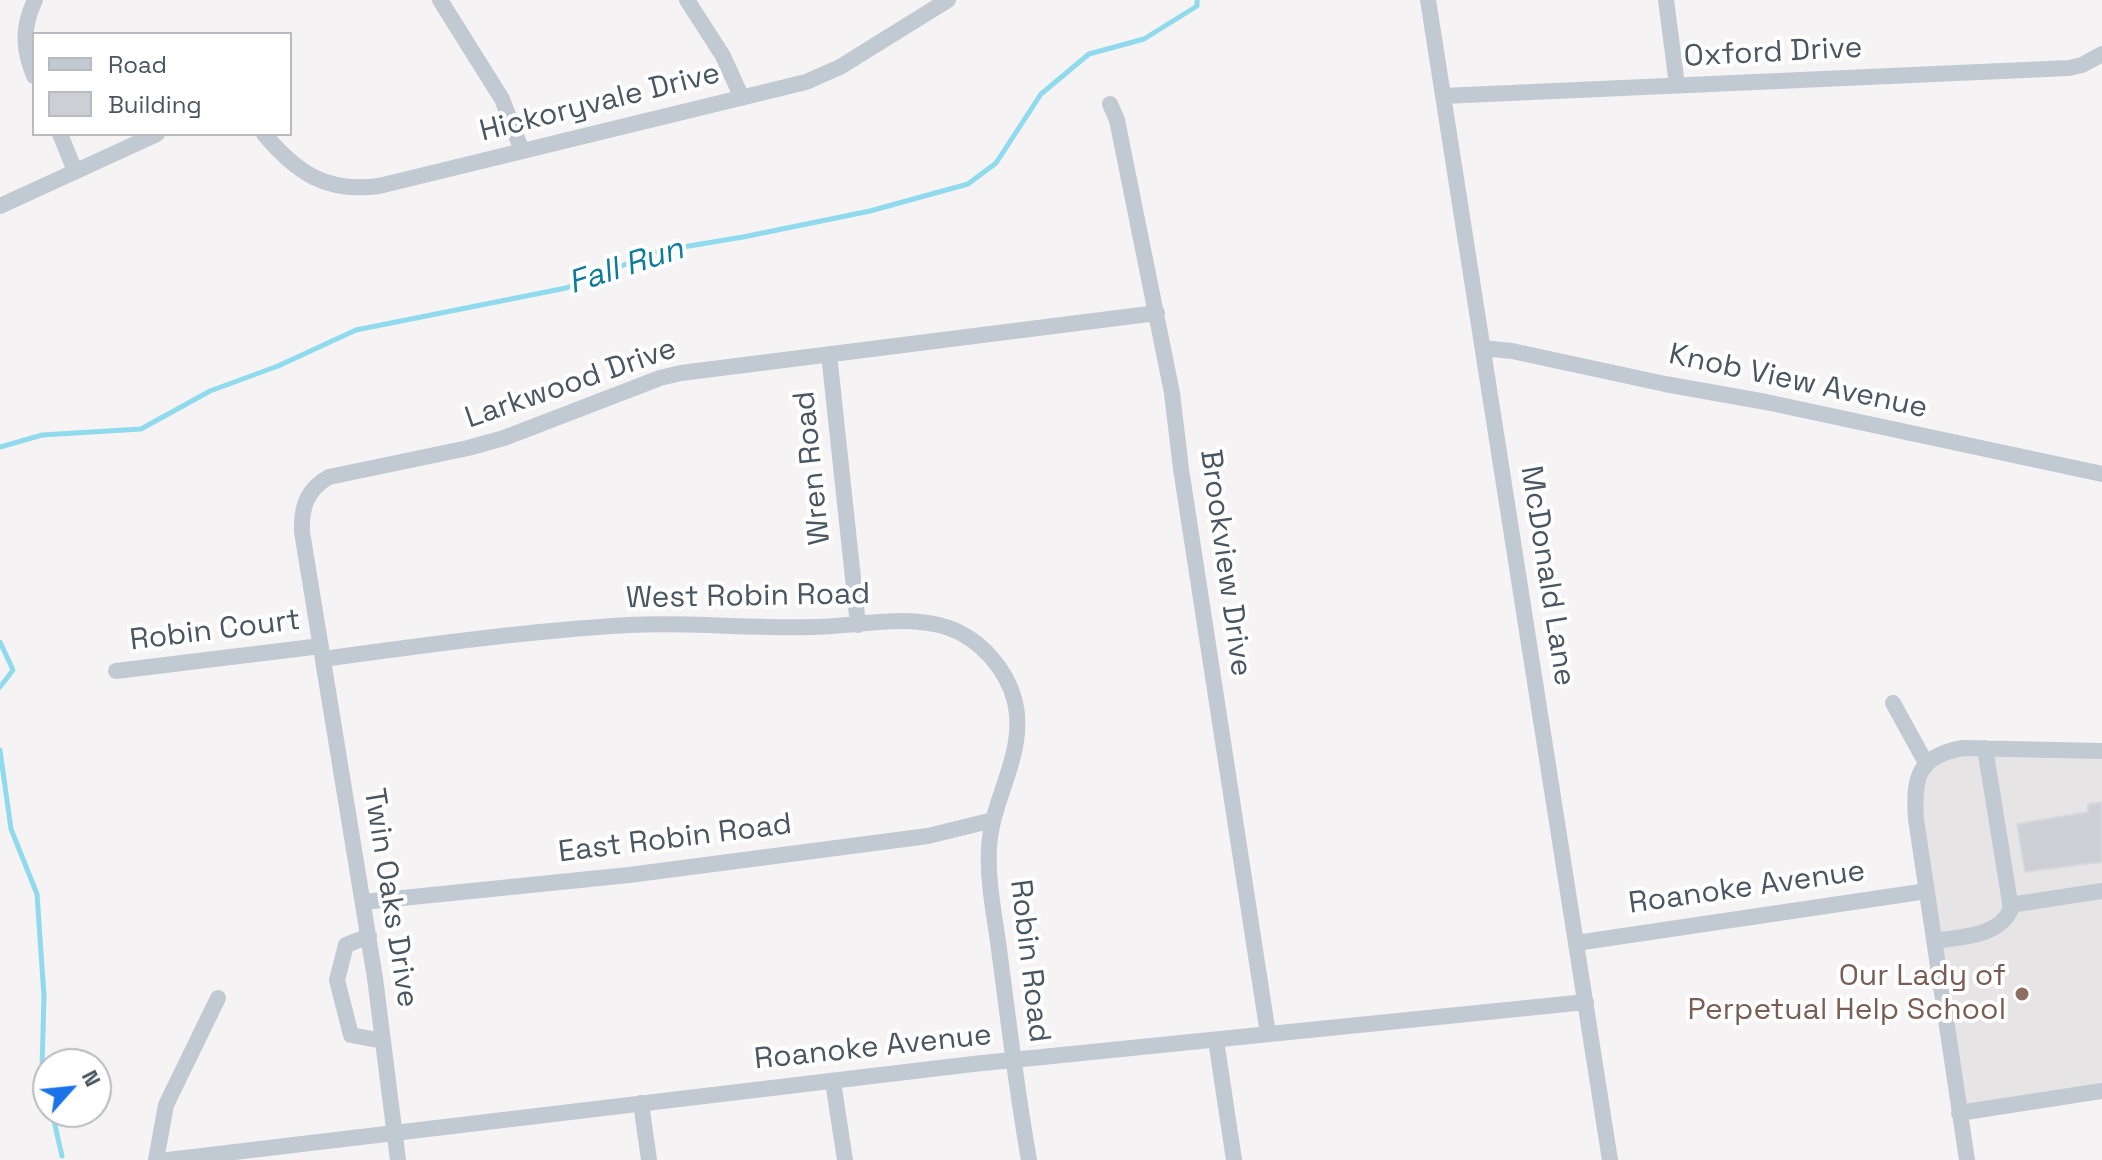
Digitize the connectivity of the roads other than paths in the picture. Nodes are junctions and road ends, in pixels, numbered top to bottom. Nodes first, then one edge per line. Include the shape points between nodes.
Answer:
1 (35, 0) edge
2 (440, 0) edge
3 (687, 0) edge
4 (1428, 0) edge
5 (1666, 0) edge
6 (940, 2) edge
7 (2102, 54) edge
8 (32, 71) edge
9 (1677, 85) junction
10 (1443, 96) junction
11 (742, 98) junction
12 (1110, 104) dead end
13 (61, 136) edge
14 (153, 136) edge
15 (266, 136) edge
16 (522, 151) junction
17 (75, 171) junction
18 (0, 206) edge
19 (1157, 313) junction
20 (1483, 348) junction
21 (829, 354) junction
22 (2102, 474) edge
23 (858, 625) junction
24 (322, 652) junction
25 (116, 671) dead end
26 (1893, 703) dead end
27 (1985, 748) junction
28 (2102, 751) edge
29 (1926, 763) junction
30 (993, 820) junction
31 (1927, 891) junction
32 (2102, 891) edge
33 (363, 902) junction
34 (2010, 905) junction
35 (369, 936) junction
36 (1934, 941) junction
37 (1576, 943) junction
38 (218, 998) dead end
39 (1586, 1002) junction
40 (1268, 1034) junction
41 (1216, 1040) junction
42 (383, 1041) junction
43 (1013, 1061) junction
44 (833, 1082) junction
45 (2102, 1091) edge
46 (641, 1103) junction
47 (1959, 1113) junction
48 (395, 1133) junction
49 (156, 1160) edge
50 (168, 1160) edge
51 (398, 1160) edge
52 (649, 1160) edge
53 (845, 1160) edge
54 (1029, 1160) edge
55 (1234, 1160) edge
56 (1610, 1160) edge
57 (1967, 1160) edge

1 - 8 street via 25,29
2 - 16 street via 502,99
3 - 11 street
4 - 10 street, McDonald Lane
5 - 9 street
6 - 11 street, Hickoryvale Drive via 824,76
7 - 9 street, Oxford Drive via 2069,68
9 - 10 street, Oxford Drive
10 - 20 street, McDonald Lane
11 - 16 street, Hickoryvale Drive
12 - 19 street, Brookview Drive
13 - 17 street
14 - 17 street
15 - 16 street, Hickoryvale Drive via 286,160 345,188 379,186
17 - 18 street
19 - 21 street, Larkwood Drive
19 - 40 street, Brookview Drive
20 - 22 street, Knob View Avenue
20 - 37 street, McDonald Lane
21 - 23 street, Wren Road
21 - 24 street, Larkwood Drive via 670,375 504,438 317,484 301,517
23 - 24 street, West Robin Road via 631,625
23 - 30 street, West Robin Road via 934,624 969,638 997,664 1017,719 1015,754
24 - 25 street, Robin Court
24 - 33 street, Twin Oaks Drive
26 - 29 street
27 - 28 street
27 - 29 street via 1947,751
27 - 34 street
29 - 31 street via 1916,782 1915,799
30 - 33 street, East Robin Road via 928,836 629,875
30 - 43 street, Robin Road via 989,867
31 - 36 street
31 - 37 street, Roanoke Avenue
32 - 34 street
33 - 35 street, Twin Oaks Drive
34 - 36 street via 2009,915 1987,931
35 - 42 street, Twin Oaks Drive
35 - 42 street via 346,945 337,980 351,1035
36 - 47 street
37 - 39 street, McDonald Lane
38 - 49 street via 166,1105
39 - 40 street, Roanoke Avenue
39 - 56 street, McDonald Lane
40 - 41 street, Roanoke Avenue
41 - 43 street, Roanoke Avenue
41 - 55 street
42 - 48 street, Twin Oaks Drive
43 - 44 street, Roanoke Avenue
43 - 54 street, Robin Road
44 - 46 street, Roanoke Avenue
44 - 53 street
45 - 47 street
46 - 48 street, Roanoke Avenue
46 - 52 street
47 - 57 street
48 - 50 street, Roanoke Avenue
48 - 51 street, Twin Oaks Drive

